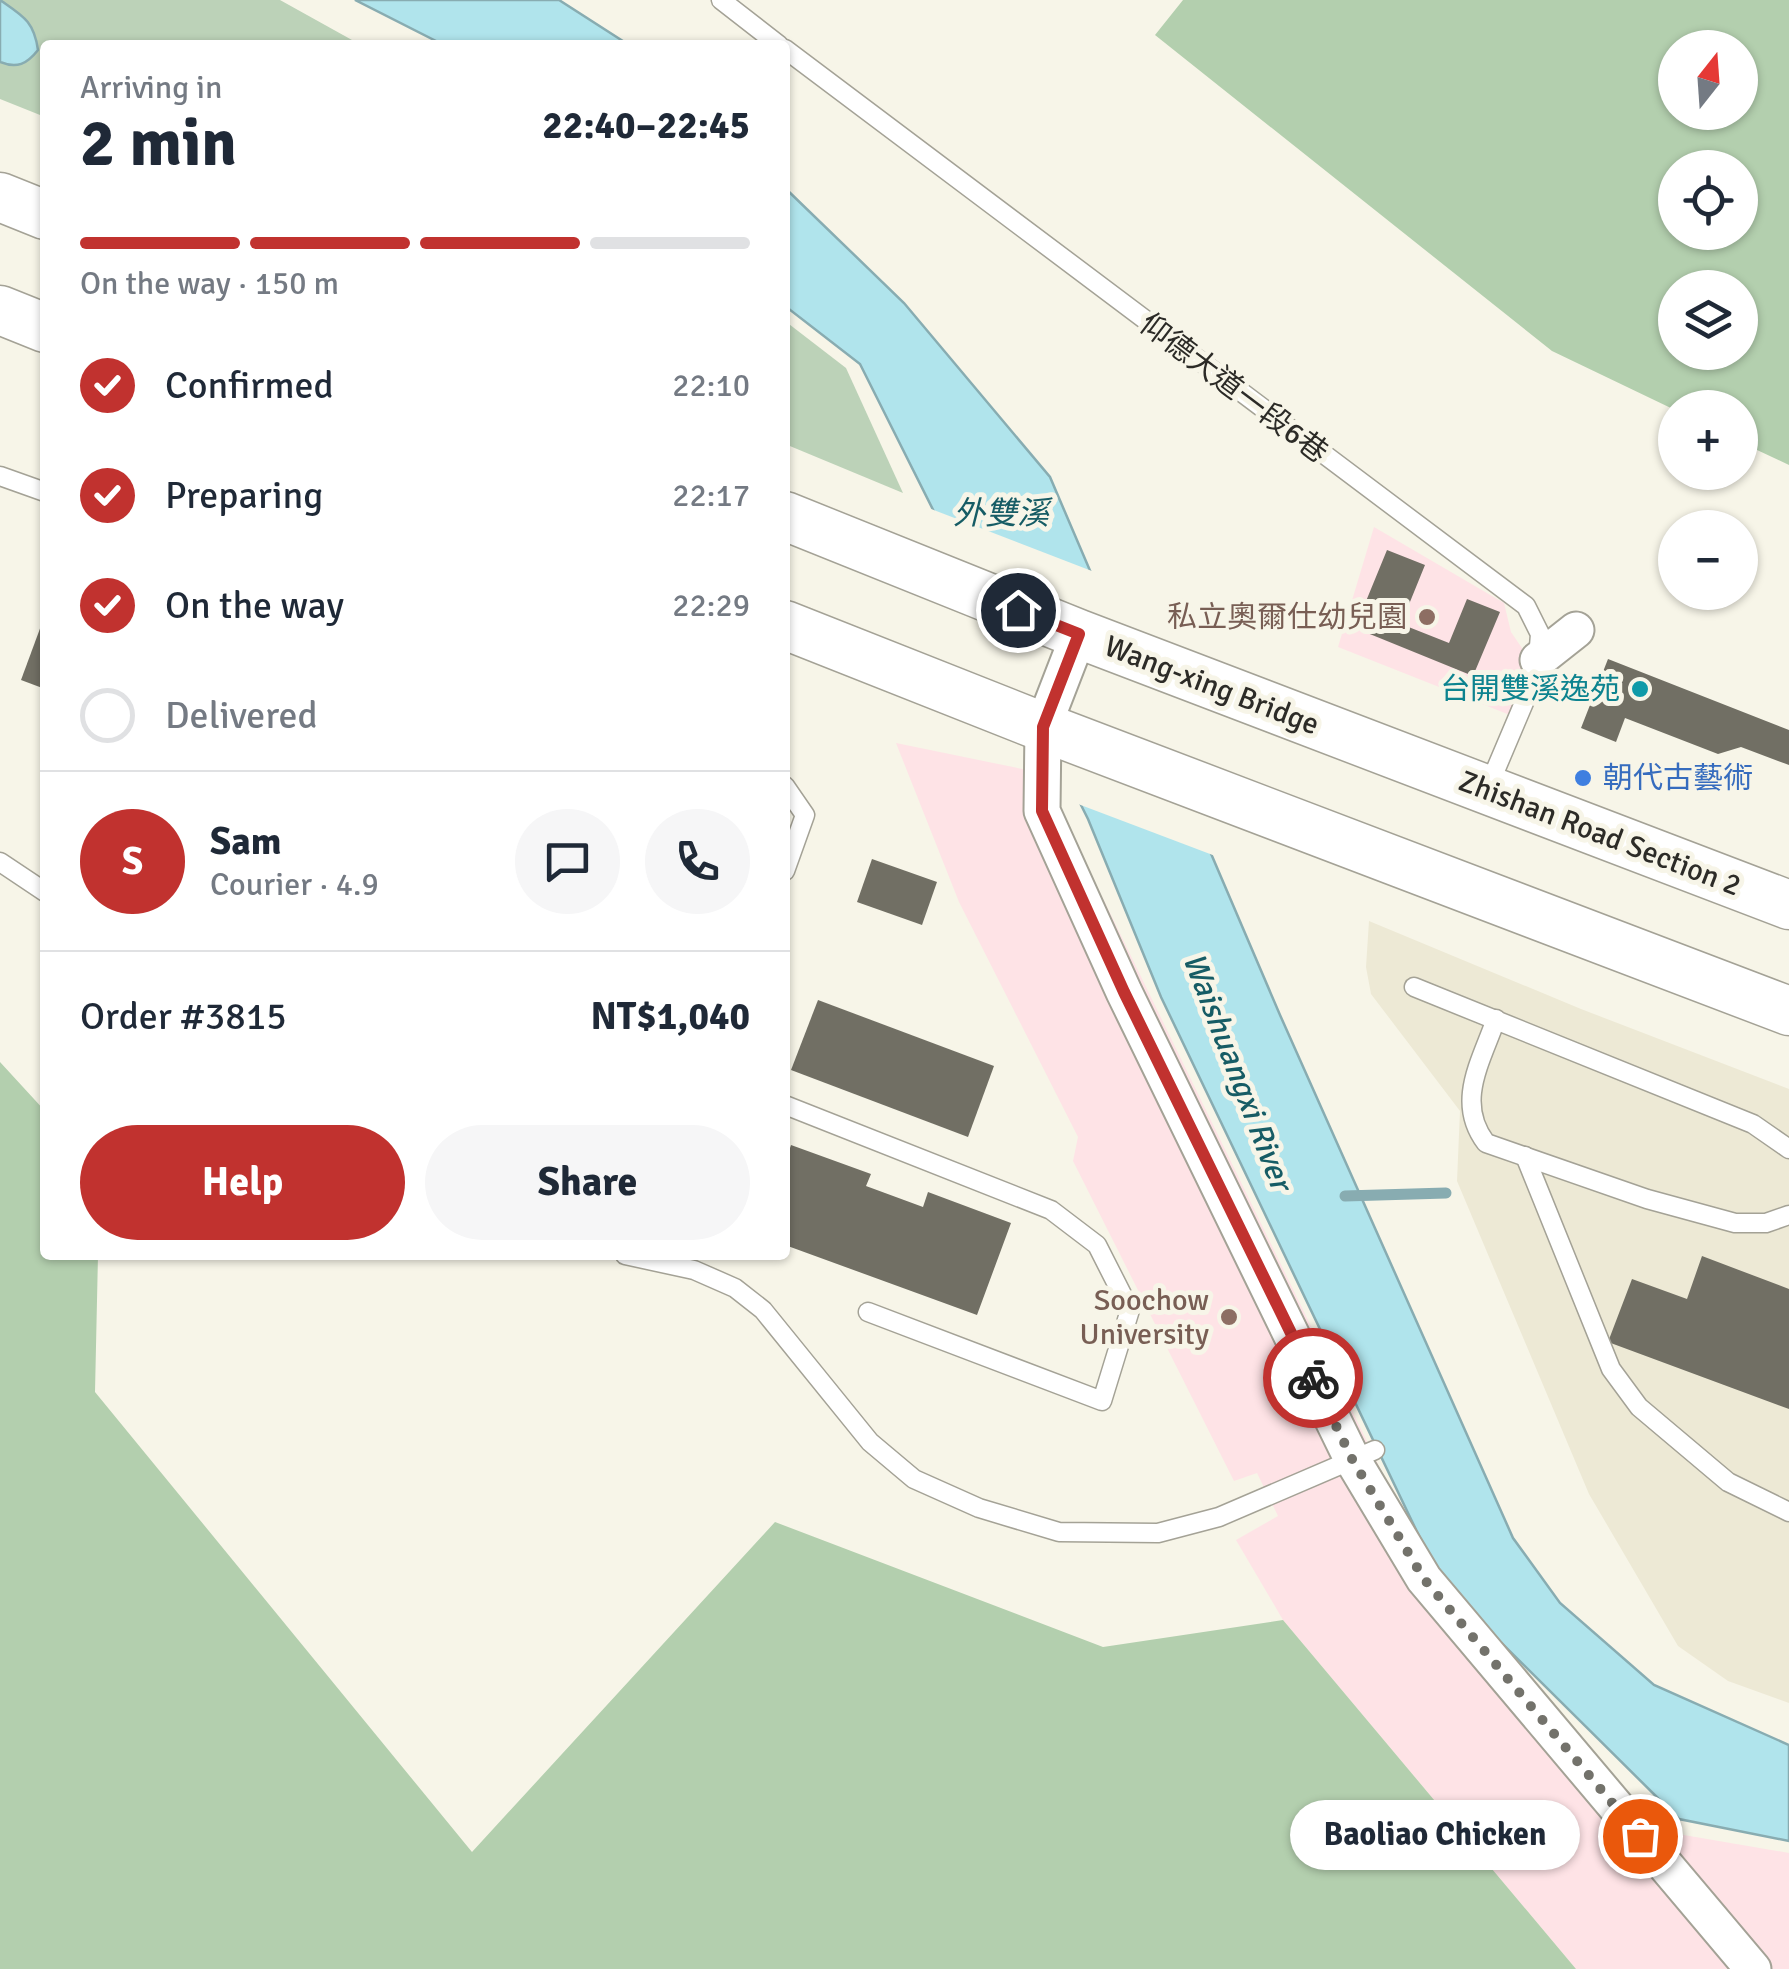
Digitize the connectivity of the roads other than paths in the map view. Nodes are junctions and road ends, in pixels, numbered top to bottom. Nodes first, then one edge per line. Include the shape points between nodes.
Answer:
1 (721, 0) edge
2 (773, 40) edge
3 (790, 53) edge
4 (0, 196) edge
5 (40, 213) edge
6 (0, 310) edge
7 (40, 326) edge
8 (0, 476) edge
9 (40, 490) edge
10 (790, 518) edge
11 (790, 627) edge
12 (1576, 630) dead end
13 (1079, 634) junction
14 (1538, 660) junction
15 (1043, 727) junction
16 (1412, 762) joint
17 (1486, 791) junction
18 (790, 793) edge
19 (790, 858) edge
20 (0, 862) edge
21 (40, 889) edge
22 (1789, 905) edge
23 (1414, 988) dead end
24 (1789, 1011) edge
25 (1496, 1019) junction
26 (790, 1107) edge
27 (1789, 1149) edge
28 (1525, 1156) junction
29 (1789, 1215) edge
30 (648, 1260) edge
31 (868, 1312) dead end
32 (1364, 1454) junction
33 (1789, 1512) edge
34 (1752, 1969) edge

1 - 2 lane, 仰德大道一段6巷
3 - 14 lane, 仰德大道一段6巷 via 1526,606 1540,634
4 - 5 main road
6 - 7 main road
8 - 9 lane
10 - 13 main road, Wang-xing Bridge
11 - 15 main road
12 - 14 street
13 - 15 street
13 - 16 main road, Wang-xing Bridge
14 - 17 lane, 仰德大道一段6巷
15 - 24 main road
15 - 32 street via 1042,811 1132,1009
16 - 17 main road, Zhishan Road Section 2
17 - 22 main road, Zhishan Road Section 2
18 - 19 lane via 805,815
20 - 21 lane
23 - 25 lane
25 - 27 lane via 1753,1124
25 - 28 lane via 1472,1088 1473,1126 1486,1143
26 - 31 lane via 1051,1210 1097,1245 1130,1310 1102,1400
28 - 29 lane via 1647,1200 1735,1222
28 - 33 lane via 1611,1369 1639,1407 1728,1482
30 - 32 lane via 694,1270 749,1298 870,1442 914,1479 1059,1532 1158,1532 1218,1517
32 - 34 street via 1424,1579

